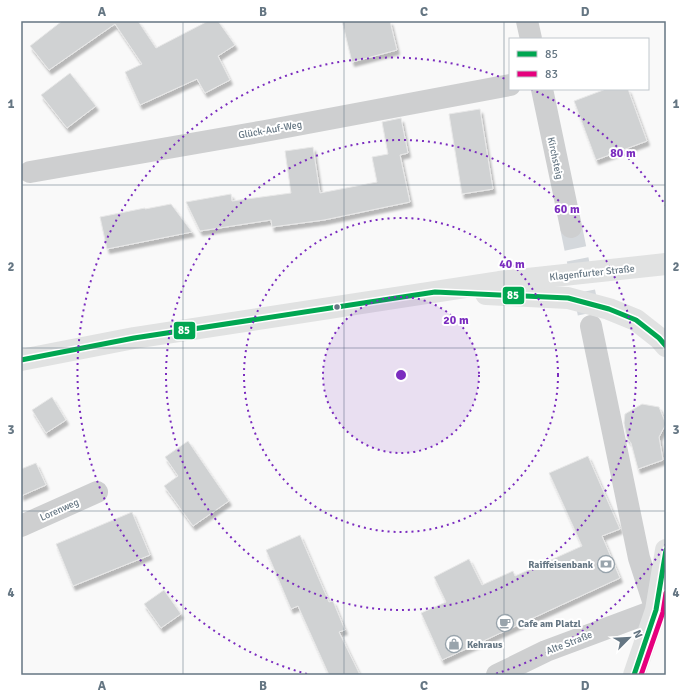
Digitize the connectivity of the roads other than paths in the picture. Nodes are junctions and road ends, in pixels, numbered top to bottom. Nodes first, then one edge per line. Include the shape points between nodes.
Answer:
1 (527, 21) edge
2 (531, 38) edge
3 (509, 85) edge
4 (542, 90) edge
5 (30, 172) dead end
6 (571, 227) tunnel mouth
7 (666, 264) edge
8 (435, 292) junction
9 (591, 326) tunnel mouth
10 (666, 346) edge
11 (21, 360) edge
12 (97, 492) dead end
13 (21, 526) edge
14 (666, 550) edge
15 (661, 608) edge
16 (497, 675) edge
17 (634, 675) edge

1 - 2 street
3 - 5 street, Glück-Auf-Weg
4 - 6 street, Kirchsteig
7 - 8 main road, Klagenfurter Straße via 499,282
8 - 10 main road via 568,298 609,309 636,320
8 - 11 main road, Klagenfurter Straße via 134,338
9 - 15 street via 639,558
12 - 13 street, Lorenweg
14 - 15 main road
15 - 16 street, Alte Straße via 546,651
15 - 17 main road

